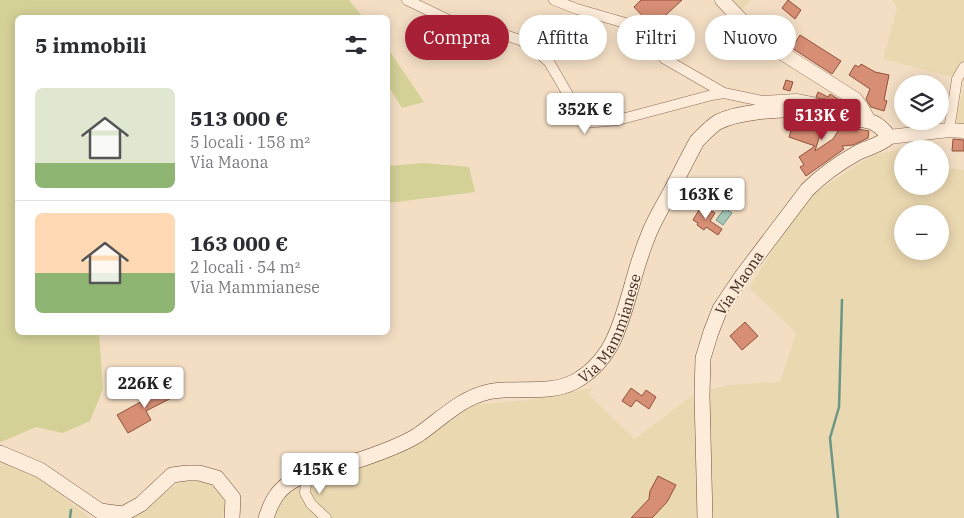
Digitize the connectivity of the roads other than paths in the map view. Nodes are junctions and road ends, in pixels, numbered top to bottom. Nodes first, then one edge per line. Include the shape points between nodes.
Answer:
1 (407, 0) edge
2 (554, 0) edge
3 (722, 0) edge
4 (964, 67) edge
5 (724, 94) junction
6 (821, 108) junction
7 (869, 121) junction
8 (949, 130) junction
9 (964, 131) edge
10 (888, 137) junction
11 (0, 453) edge
12 (307, 475) junction
13 (232, 518) edge
14 (266, 518) edge
15 (326, 518) edge
16 (705, 518) edge

1 - 5 street via 463,27 508,36 533,48 549,62 584,123 618,120
2 - 5 street via 639,27 665,59
3 - 7 street via 776,49 855,99
4 - 8 street via 957,78
5 - 6 street via 762,101 796,99 812,102
6 - 7 main road, Via Mammianese via 844,117
6 - 12 main road, Via Mammianese via 754,112 730,118 717,123 698,140 651,230 614,341 588,373 557,388 489,392 475,396 399,444
7 - 10 main road via 880,126
8 - 9 street
8 - 10 street
10 - 16 main road, Via Maona via 836,165 806,190 720,309 704,358
11 - 13 main road via 40,470 100,511 123,514 141,504 172,475 187,472 217,478 233,498
12 - 14 main road, Via Mammianese via 281,488
12 - 15 street via 305,493

